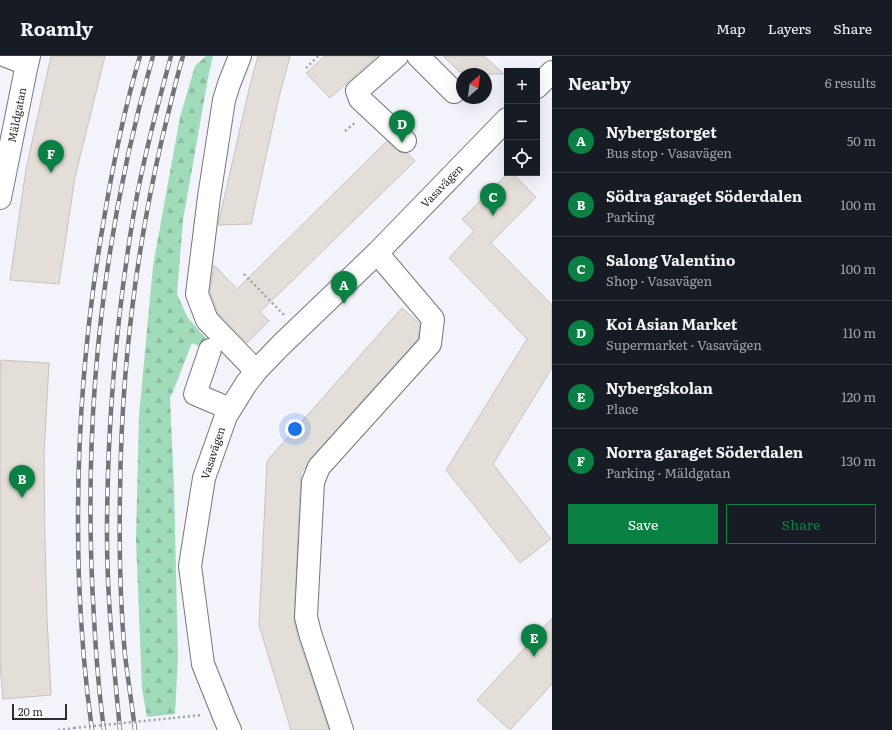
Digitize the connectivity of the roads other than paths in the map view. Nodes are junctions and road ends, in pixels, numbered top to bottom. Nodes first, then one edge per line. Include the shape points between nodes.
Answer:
1 (6, 56) edge
2 (240, 56) edge
3 (397, 56) edge
4 (418, 56) edge
5 (28, 60) edge
6 (552, 72) edge
7 (540, 84) edge
8 (454, 92) dead end
9 (504, 122) edge
10 (406, 141) dead end
11 (0, 198) edge
12 (377, 253) junction
13 (210, 350) dead end
14 (256, 371) junction
15 (230, 409) junction
16 (230, 730) edge
17 (342, 730) edge

1 - 5 street
2 - 14 street via 224,100 197,294 207,320
3 - 10 street via 357,91 360,99
4 - 8 street
5 - 11 street, Mäldgatan
6 - 7 street
9 - 12 street, Vasavägen
12 - 14 street, Vasavägen
12 - 17 street via 433,319 430,344 319,467 313,482 306,616
13 - 15 street via 195,394
14 - 15 street, Vasavägen
15 - 16 street, Vasavägen via 204,478 190,566 203,664

